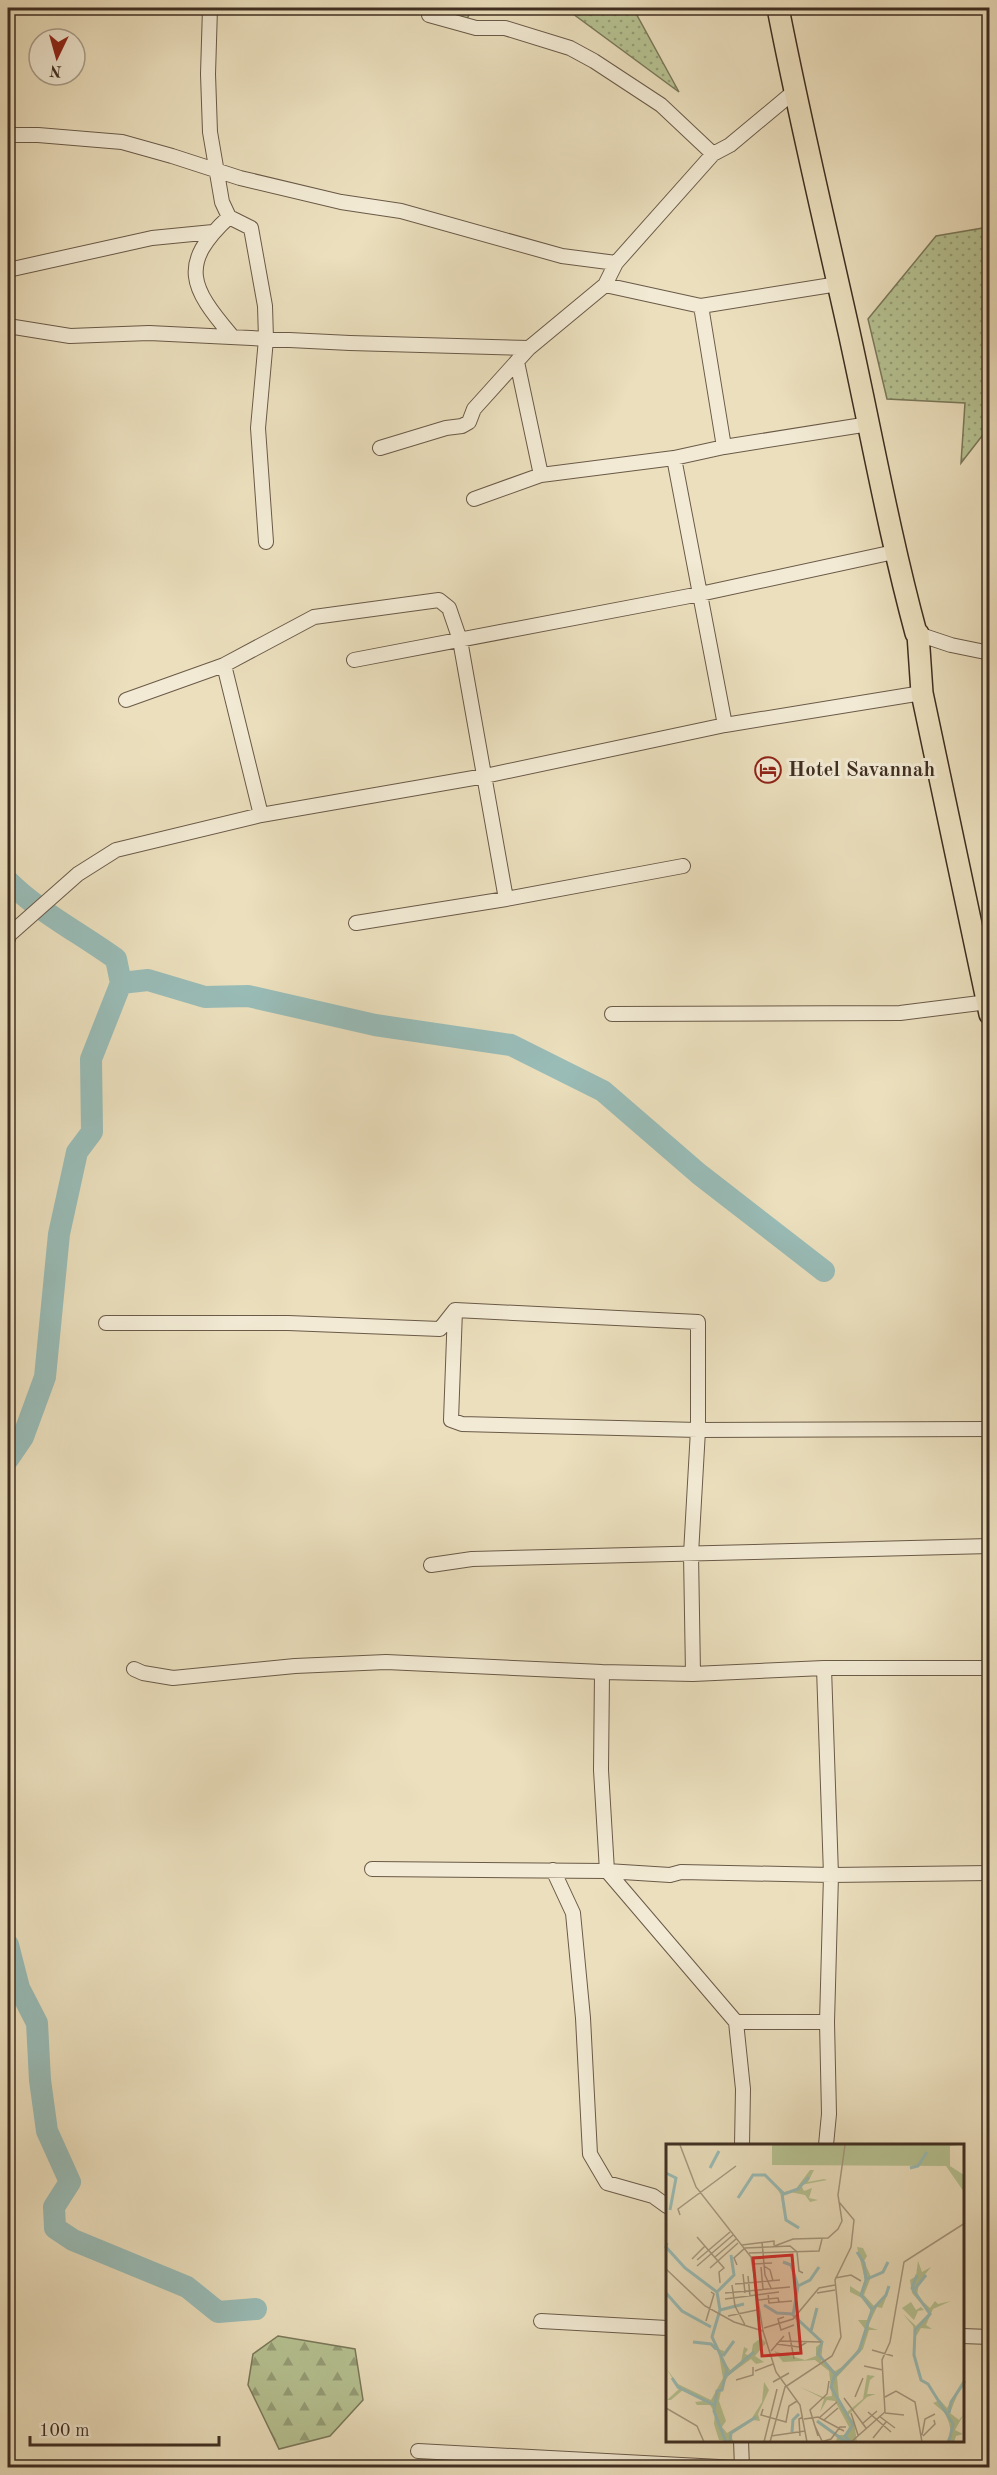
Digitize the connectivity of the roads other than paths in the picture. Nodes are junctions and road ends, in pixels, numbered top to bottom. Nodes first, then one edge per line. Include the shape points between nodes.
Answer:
1 (210, 8) edge
2 (778, 8) edge
3 (429, 15) dead end
4 (796, 90) junction
5 (8, 135) edge
6 (713, 154) junction
7 (217, 169) junction
8 (230, 217) junction
9 (213, 232) junction
10 (616, 263) junction
11 (8, 270) edge
12 (838, 284) junction
13 (605, 285) junction
14 (701, 306) junction
15 (8, 326) edge
16 (231, 336) junction
17 (266, 339) junction
18 (529, 348) junction
19 (517, 362) junction
20 (869, 424) junction
21 (380, 447) dead end
22 (724, 447) junction
23 (674, 458) junction
24 (541, 475) junction
25 (474, 499) dead end
26 (266, 542) dead end
27 (894, 552) junction
28 (700, 594) junction
29 (918, 634) junction
30 (459, 640) junction
31 (990, 652) edge
32 (354, 660) dead end
33 (224, 665) junction
34 (922, 693) junction
35 (126, 700) dead end
36 (725, 725) junction
37 (485, 776) junction
38 (261, 815) junction
39 (683, 866) dead end
40 (506, 899) junction
41 (356, 923) dead end
42 (8, 939) edge
43 (988, 998) edge
44 (612, 1014) dead end
45 (455, 1310) junction
46 (106, 1323) dead end
47 (990, 1429) edge
48 (698, 1430) junction
49 (990, 1546) edge
50 (691, 1554) junction
51 (431, 1565) dead end
52 (824, 1668) junction
53 (990, 1668) edge
54 (134, 1669) dead end
55 (602, 1672) junction
56 (693, 1674) junction
57 (372, 1869) dead end
58 (552, 1870) junction
59 (607, 1870) junction
60 (990, 1873) edge
61 (831, 1875) junction
62 (736, 2022) junction
63 (827, 2022) junction
64 (742, 2144) edge
65 (826, 2144) edge
66 (666, 2205) edge
67 (541, 2321) dead end
68 (666, 2328) edge
69 (964, 2336) edge
70 (990, 2337) edge
71 (741, 2442) edge
72 (418, 2451) dead end
73 (740, 2468) edge

1 - 7 street via 210,132
2 - 4 highway
3 - 6 street via 476,28 505,28 570,48 661,105
4 - 6 street via 730,145
4 - 12 highway
5 - 7 street via 122,142
6 - 10 street
7 - 8 street via 222,202
7 - 10 street via 342,202 401,212 562,256
8 - 9 street
8 - 17 street via 251,228 255,241
9 - 11 street via 152,238
9 - 16 street via 194,277 211,312
10 - 13 street
12 - 14 street
12 - 20 highway
13 - 14 street
13 - 18 street
14 - 22 street
15 - 16 street via 70,336
16 - 17 street
17 - 18 street
17 - 26 street via 258,428
18 - 19 street
19 - 21 street via 474,409 469,422
19 - 24 street
20 - 22 street
20 - 27 highway
22 - 23 street
23 - 24 street
23 - 28 street
24 - 25 street
27 - 28 street
27 - 29 highway
28 - 30 street
28 - 36 street
29 - 31 street
29 - 34 highway
30 - 32 street
30 - 33 street via 449,608 439,600 419,602 314,617
30 - 37 street
33 - 35 street
33 - 38 street
34 - 36 street
34 - 43 highway
36 - 37 street
37 - 38 street
37 - 40 street
38 - 42 street via 117,850 78,874
39 - 40 street
40 - 41 street
43 - 44 street via 900,1013
45 - 46 street via 440,1329 288,1323
45 - 48 street via 698,1322
45 - 48 street via 451,1420 462,1424
47 - 48 street
48 - 50 street
49 - 50 street
50 - 51 street via 472,1559
50 - 56 street
52 - 53 street
52 - 56 street
52 - 61 street
54 - 55 street via 173,1677 386,1662
55 - 56 street
55 - 59 street via 601,1770
57 - 58 street
58 - 59 street
58 - 66 street via 573,1913 590,2154 607,2183 653,2196
59 - 61 street via 670,1875
59 - 62 street
60 - 61 street
61 - 63 street
62 - 63 street
62 - 64 street via 743,2089
63 - 65 street
67 - 68 street
69 - 70 street
71 - 73 street
72 - 73 street

